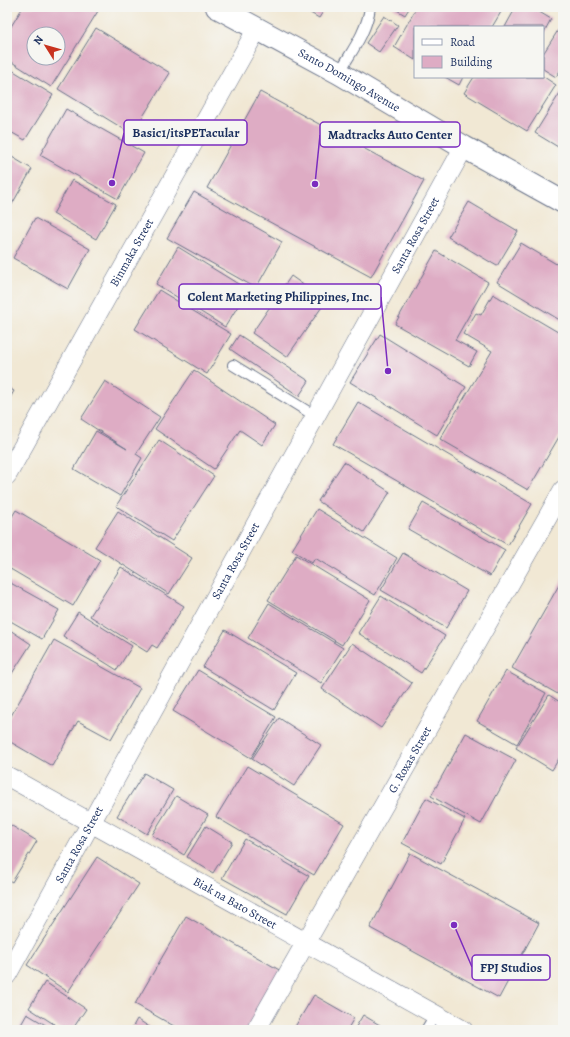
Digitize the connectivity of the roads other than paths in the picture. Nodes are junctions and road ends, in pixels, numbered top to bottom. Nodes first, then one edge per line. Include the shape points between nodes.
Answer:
1 (217, 7) edge
2 (370, 7) edge
3 (257, 29) junction
4 (339, 73) junction
5 (464, 148) junction
6 (563, 202) edge
7 (233, 365) dead end
8 (315, 416) junction
9 (7, 475) edge
10 (563, 490) edge
11 (7, 776) edge
12 (91, 823) junction
13 (306, 942) junction
14 (7, 975) edge
15 (430, 1023) edge
16 (256, 1030) edge
17 (463, 1030) edge

1 - 3 main road, Santo Domingo Avenue
2 - 4 lane via 368,20 361,35
3 - 4 main road, Santo Domingo Avenue
3 - 9 street, Binmaka Street
4 - 5 main road, Santo Domingo Avenue
5 - 6 main road, Santo Domingo Avenue
5 - 8 street, Santa Rosa Street
7 - 8 lane
8 - 12 street, Santa Rosa Street
10 - 13 street, G. Roxas Street
11 - 12 street, Biak na Bato Street
12 - 13 street, Biak na Bato Street
12 - 14 street, Santa Rosa Street
13 - 15 street, Biak na Bato Street
13 - 16 street, G. Roxas Street
15 - 17 street, Biak na Bato Street

